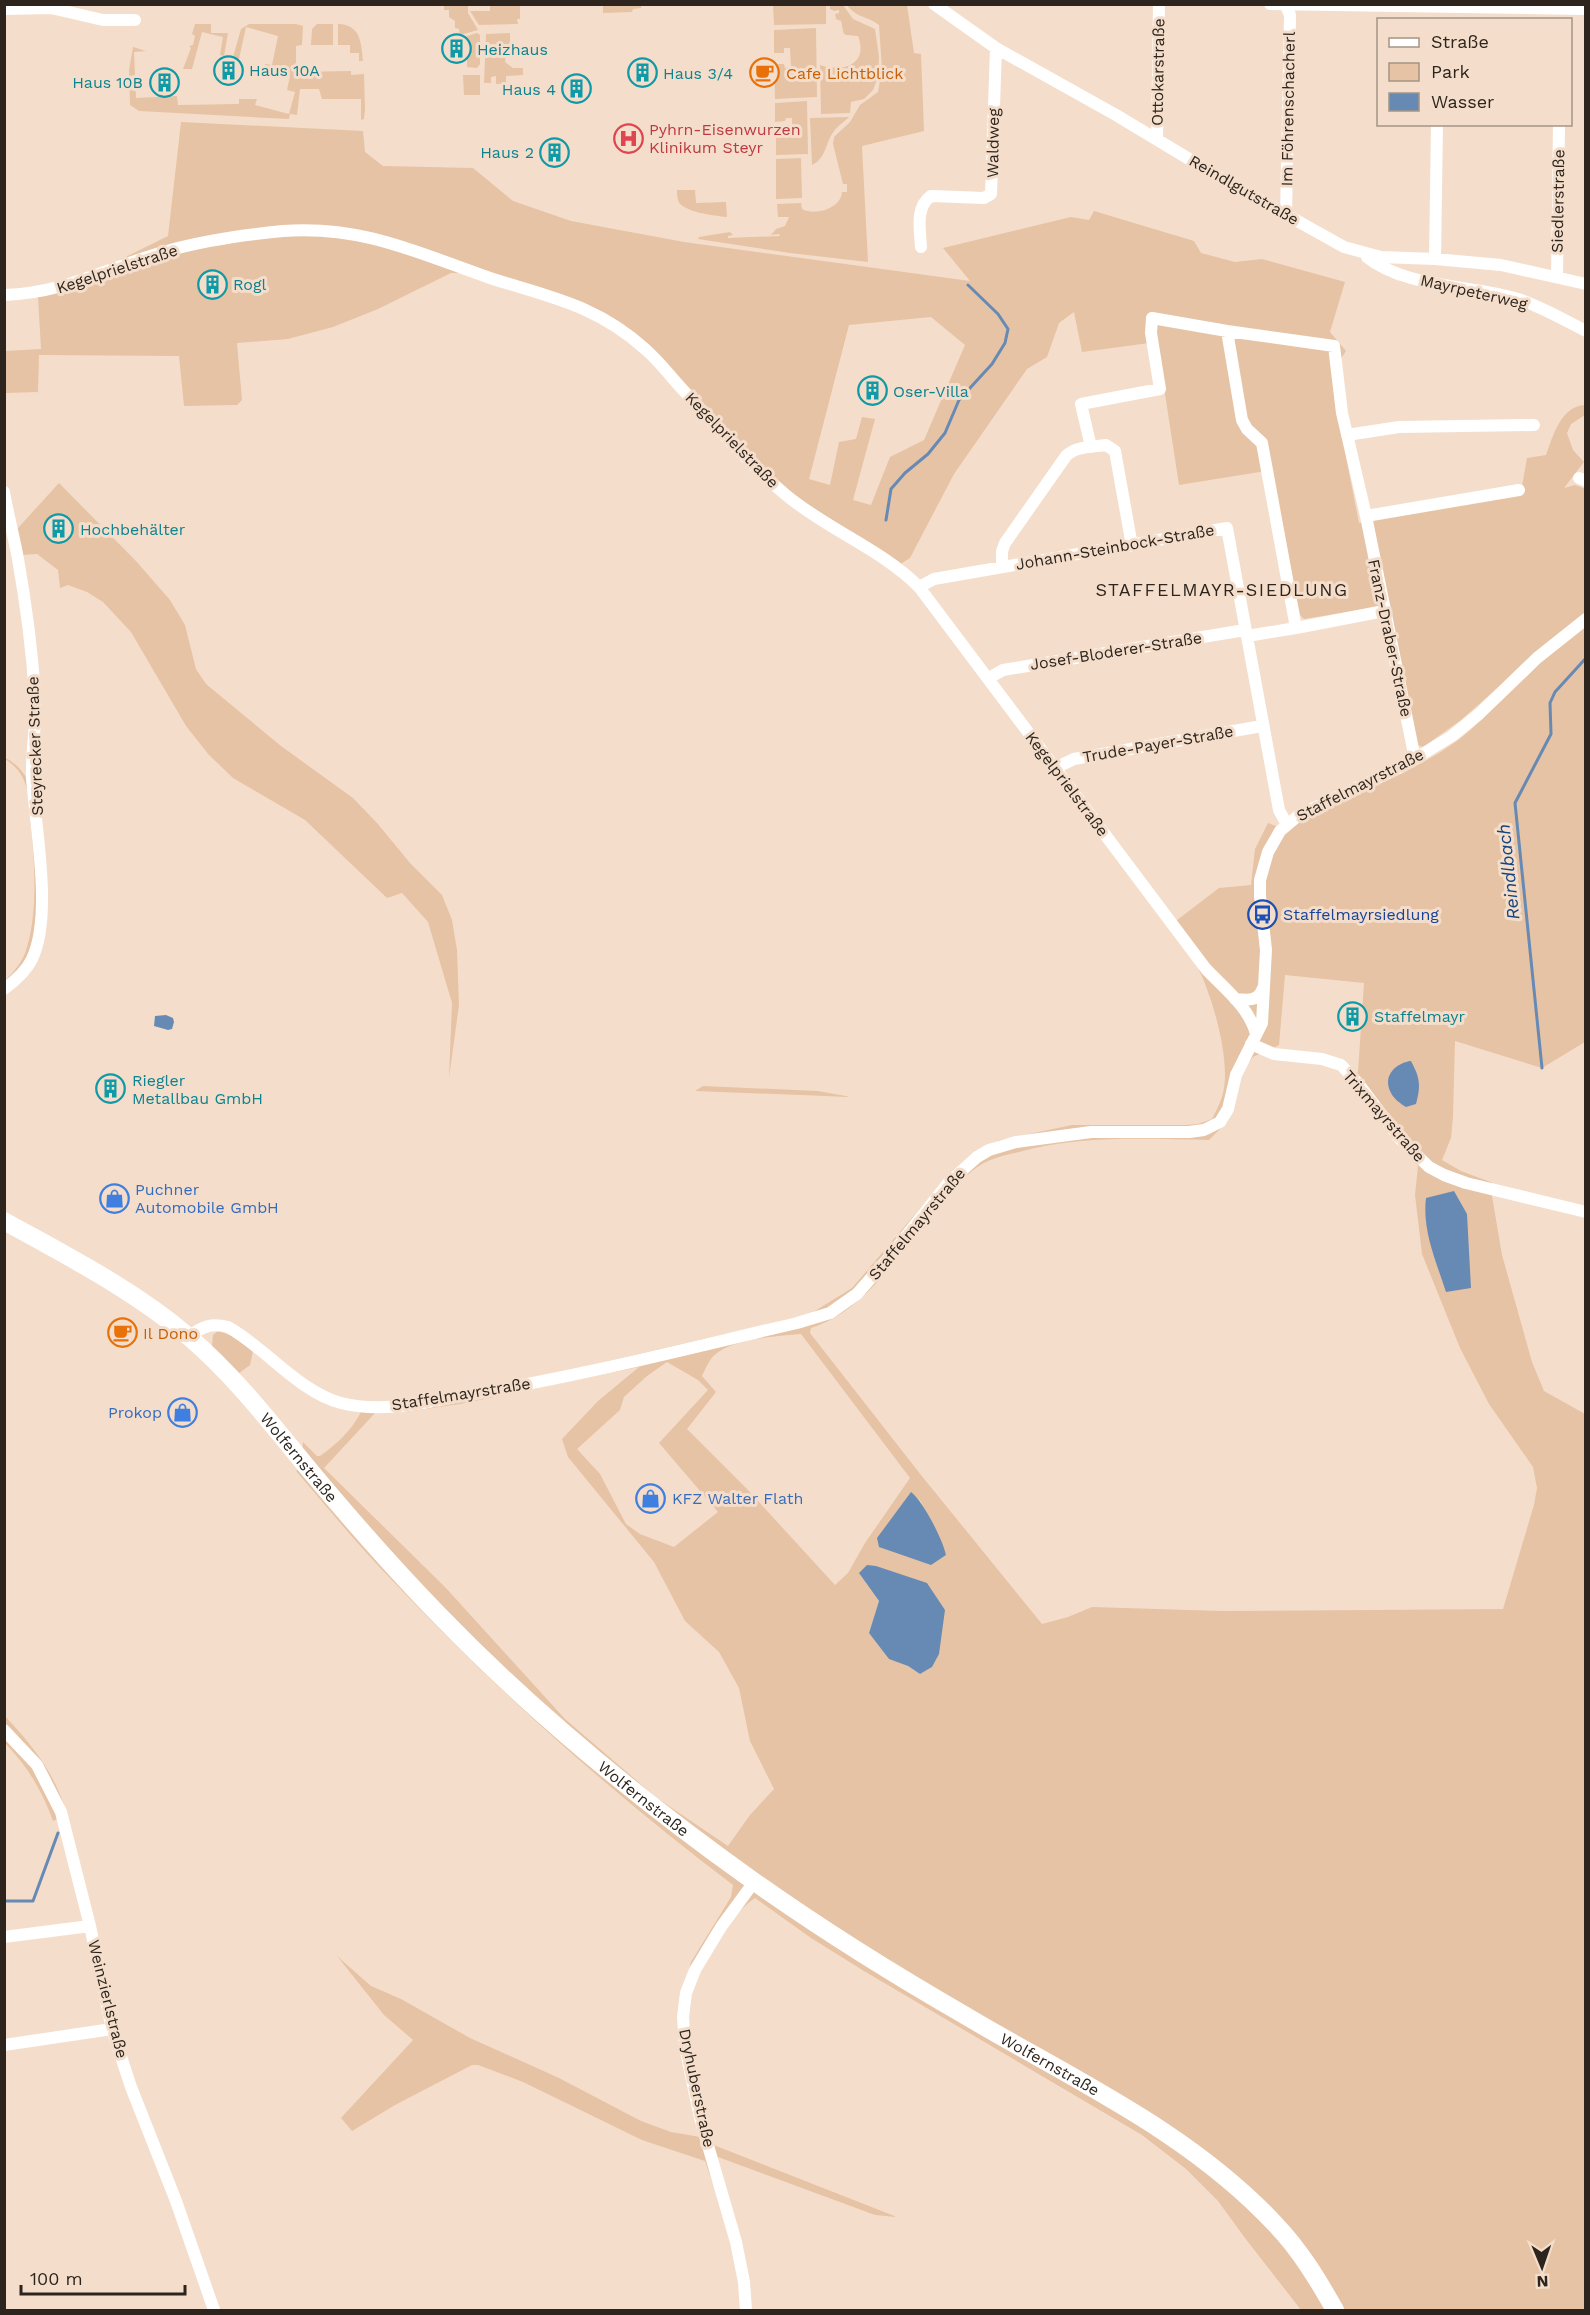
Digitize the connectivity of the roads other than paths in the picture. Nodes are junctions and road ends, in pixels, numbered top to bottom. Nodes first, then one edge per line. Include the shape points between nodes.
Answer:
1 (934, 4) edge
2 (1159, 4) edge
3 (1270, 4) edge
4 (1285, 5) edge
5 (54, 6) edge
6 (4, 9) edge
7 (1586, 9) edge
8 (1438, 10) edge
9 (1561, 11) edge
10 (135, 20) dead end
11 (996, 48) junction
12 (1437, 126) edge
13 (1559, 126) edge
14 (1157, 139) junction
15 (1286, 215) junction
16 (921, 247) dead end
17 (1363, 254) junction
18 (1435, 259) junction
19 (1557, 277) junction
20 (1586, 284) edge
21 (4, 295) edge
22 (1586, 331) edge
23 (1227, 332) junction
24 (1534, 425) dead end
25 (1347, 435) junction
26 (1091, 447) junction
27 (1519, 490) dead end
28 (4, 492) edge
29 (1366, 516) junction
30 (1132, 546) junction
31 (1002, 567) junction
32 (920, 587) junction
33 (1384, 611) junction
34 (1586, 619) edge
35 (1296, 628) junction
36 (1246, 633) junction
37 (989, 678) junction
38 (1262, 726) junction
39 (1415, 759) junction
40 (1055, 768) junction
41 (1287, 823) junction
42 (1264, 987) junction
43 (4, 989) edge
44 (1235, 999) junction
45 (1254, 1039) junction
46 (1586, 1212) edge
47 (4, 1221) edge
48 (189, 1337) junction
49 (4, 1730) edge
50 (754, 1882) junction
51 (90, 1926) junction
52 (4, 1937) edge
53 (112, 2029) junction
54 (4, 2045) edge
55 (213, 2310) edge
56 (746, 2310) edge
57 (1335, 2310) edge

1 - 11 street, Reindlgutstraße
2 - 14 street, Ottokarstraße
3 - 4 street
4 - 8 street
4 - 15 street, Im Föhrenschacherl via 1290,15
5 - 6 street
5 - 10 street via 103,20
7 - 9 street
8 - 9 street
11 - 14 street, Reindlgutstraße
11 - 16 street, Waldweg via 992,194 984,198 931,196 920,218
12 - 18 street
13 - 19 street, Siedlerstraße
14 - 15 street, Reindlgutstraße
15 - 17 street, Reindlgutstraße
17 - 18 street, Reindlgutstraße
17 - 22 street, Mayrpeterweg via 1385,268 1420,280 1519,299
18 - 19 street, Reindlgutstraße via 1501,265
19 - 20 street, Reindlgutstraße
21 - 32 street, Kegelprielstraße via 50,291 159,253 257,234 360,234 401,245 581,306 607,319 646,349 766,479 809,513 904,572
23 - 25 street, Franz-Draber-Straße via 1334,346
23 - 26 street via 1152,318 1160,389 1081,404
23 - 35 street via 1242,420 1262,443
24 - 25 street via 1399,427
25 - 29 street, Franz-Draber-Straße
26 - 30 street via 1106,445 1115,451
26 - 31 street via 1070,451 1066,456 1005,543
27 - 29 street
28 - 43 street, Steyrecker Straße via 19,562 35,695 32,778 41,883 33,958
29 - 33 street, Franz-Draber-Straße
30 - 31 street, Johann-Steinbock-Straße
30 - 36 street, Johann-Steinbock-Straße via 1227,528
31 - 32 street, Johann-Steinbock-Straße via 934,579
32 - 37 street, Kegelprielstraße
33 - 35 street, Josef-Bloderer-Straße
33 - 39 street, Franz-Draber-Straße
34 - 39 street, Staffelmayrstraße via 1537,658 1479,714
35 - 36 street, Josef-Bloderer-Straße
36 - 37 street, Josef-Bloderer-Straße via 1003,670
36 - 38 street, Johann-Steinbock-Straße
37 - 40 street, Kegelprielstraße
38 - 40 street, Trude-Payer-Straße via 1074,759
38 - 41 street, Johann-Steinbock-Straße via 1279,810
39 - 41 street, Staffelmayrstraße
40 - 44 street, Kegelprielstraße via 1206,969
41 - 42 street, Staffelmayrstraße via 1273,841 1260,880 1266,950
42 - 44 street via 1256,999
42 - 45 street, Staffelmayrstraße via 1264,1013
44 - 45 street, Kegelprielstraße via 1252,1021
45 - 46 street, Trixmayrstraße via 1274,1054 1341,1065 1407,1147 1444,1175
45 - 48 street, Staffelmayrstraße via 1236,1075 1224,1117 1213,1127 1190,1132 1065,1134 989,1150 949,1182 857,1294 830,1313 797,1323 566,1377 377,1407 340,1402 317,1392 228,1327 211,1325
47 - 48 main road, Wolfernstraße via 114,1284
48 - 50 main road, Wolfernstraße via 226,1372 381,1554 442,1619 625,1786
49 - 51 street, Weinzierlstraße via 38,1765 61,1812
50 - 56 street, Dryhuberstraße via 695,1970 686,1993 683,2017 685,2047 700,2118 736,2242
50 - 57 main road, Wolfernstraße via 966,2017 1092,2087 1220,2172 1279,2228
51 - 52 street
51 - 53 street, Weinzierlstraße
53 - 54 street
53 - 55 street, Weinzierlstraße

